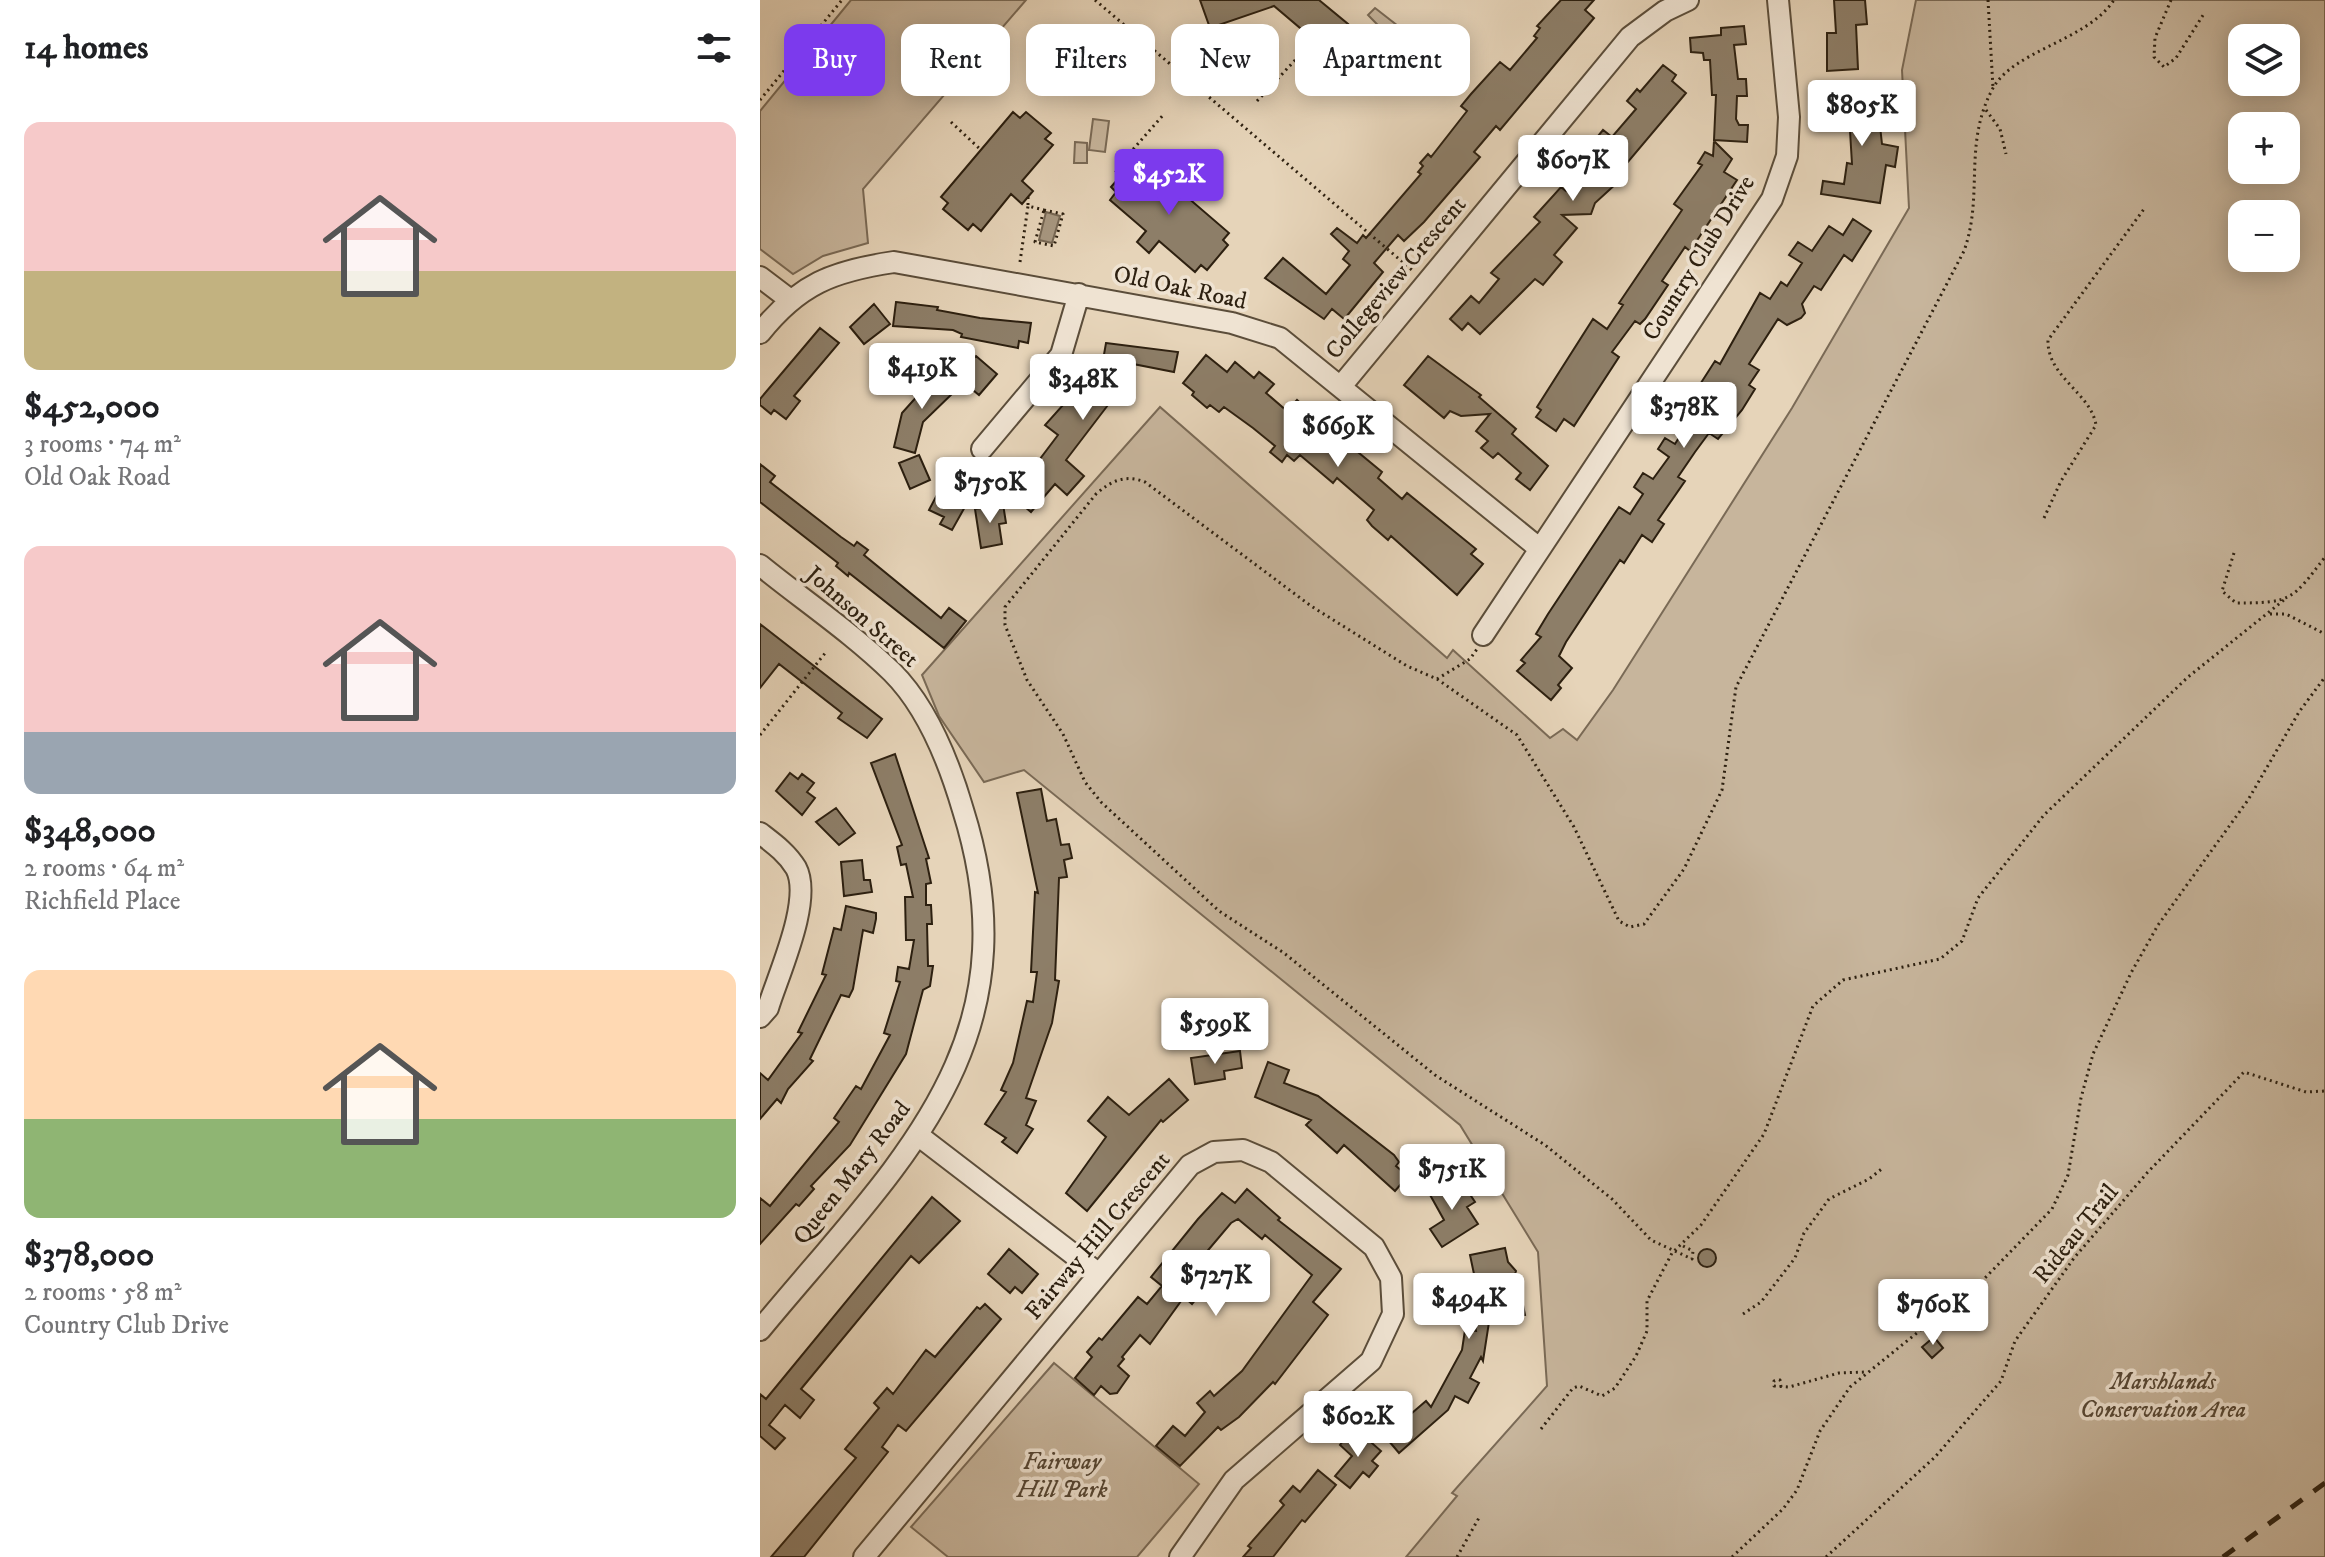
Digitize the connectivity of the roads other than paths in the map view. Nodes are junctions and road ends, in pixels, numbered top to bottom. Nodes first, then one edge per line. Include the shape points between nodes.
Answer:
1 (1688, 0) edge
2 (1778, 0) edge
3 (760, 277) edge
4 (1079, 294) junction
5 (789, 299) junction
6 (760, 333) edge
7 (1342, 385) junction
8 (982, 449) dead end
9 (1540, 549) junction
10 (760, 565) edge
11 (1481, 640) road end
12 (923, 714) joint
13 (760, 833) edge
14 (760, 1017) edge
15 (919, 1136) junction
16 (1099, 1274) junction
17 (760, 1330) edge
18 (864, 1557) edge
19 (1180, 1557) edge

1 - 7 street, Collegeview Crescent via 1630,37
2 - 9 street, Country Club Drive via 1789,117 1787,156 1772,199
3 - 5 street
4 - 5 street, Old Oak Road via 894,262 863,266
4 - 7 street, Old Oak Road via 1232,323 1280,338
4 - 8 street via 1061,355
5 - 6 street, Old Oak Road
7 - 9 street, Old Oak Road
9 - 11 street, Country Club Drive
10 - 12 street, Johnson Street via 893,673
12 - 15 street, Queen Mary Road via 952,773 985,905 974,1022 955,1074
13 - 14 street via 797,871 801,906 768,1008
15 - 16 street
15 - 17 street, Queen Mary Road
16 - 18 street, Fairway Hill Crescent
16 - 19 street, Fairway Hill Crescent via 1190,1165 1214,1152 1243,1150 1271,1162 1374,1247 1391,1278 1393,1314 1371,1361 1234,1480

